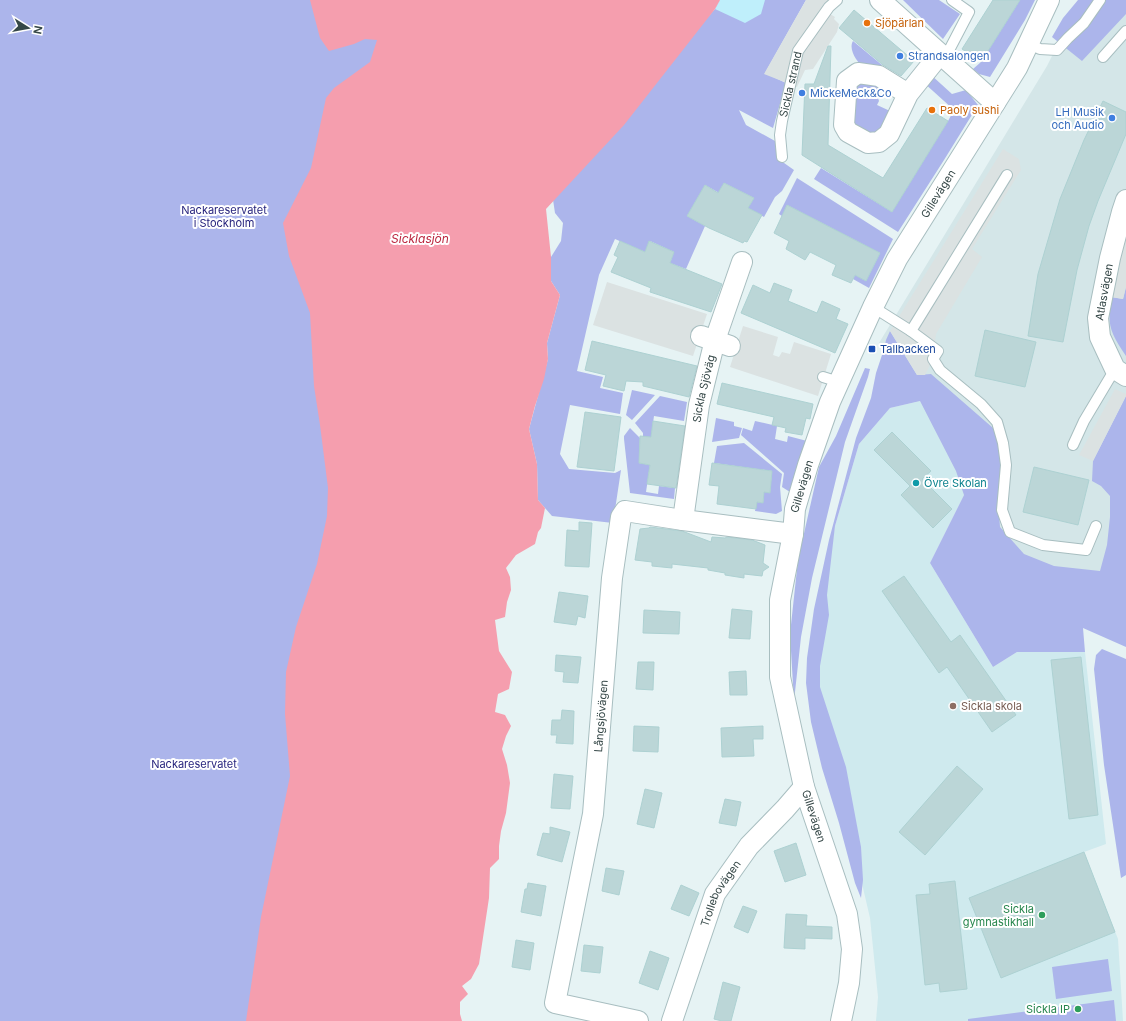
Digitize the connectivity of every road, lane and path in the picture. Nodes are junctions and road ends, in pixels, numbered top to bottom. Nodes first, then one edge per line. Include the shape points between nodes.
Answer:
1 (837, 0) edge
2 (880, 0) edge
3 (952, 0) edge
4 (1049, 0) edge
5 (1100, 0) edge
6 (1126, 31) edge
7 (1029, 44) junction
8 (942, 56) junction
9 (1103, 57) dead end
10 (908, 94) dead end
11 (995, 103) junction
12 (782, 157) dead end
13 (1007, 175) dead end
14 (1126, 200) edge
15 (742, 262) dead end
16 (873, 307) junction
17 (910, 331) junction
18 (1121, 373) edge
19 (1073, 445) dead end
20 (683, 520) junction
21 (1096, 526) dead end
22 (793, 534) junction
23 (804, 787) junction
24 (638, 1021) edge
25 (672, 1021) edge
26 (841, 1021) edge

1 - 12 lane, Sickla strand via 829,7 798,52 782,121
2 - 8 street
3 - 8 lane via 969,12
4 - 7 street, Gillevägen
5 - 7 lane via 1084,23 1057,50 1040,49
6 - 9 lane
7 - 11 street, Gillevägen
8 - 10 street
8 - 11 street
11 - 16 street, Gillevägen via 897,259
13 - 17 lane
14 - 18 street, Atlasvägen via 1110,258 1098,318 1100,337
15 - 20 street, Sickla Sjöväg via 715,341 699,405
16 - 17 lane
16 - 22 street, Gillevägen via 831,380 830,402 795,509
17 - 21 lane via 938,351 933,360 940,370 981,404 997,422 1006,465 1002,510 1010,532 1043,545 1086,550
18 - 19 lane via 1084,421
20 - 22 street, Långsjövägen
20 - 24 street, Långsjövägen via 625,511 621,517 612,578 593,814 555,1002
22 - 23 street, Gillevägen via 780,600 780,677
23 - 25 street, Trollebovägen via 749,846 715,894
23 - 26 street, Gillevägen via 847,914 852,949 849,983

